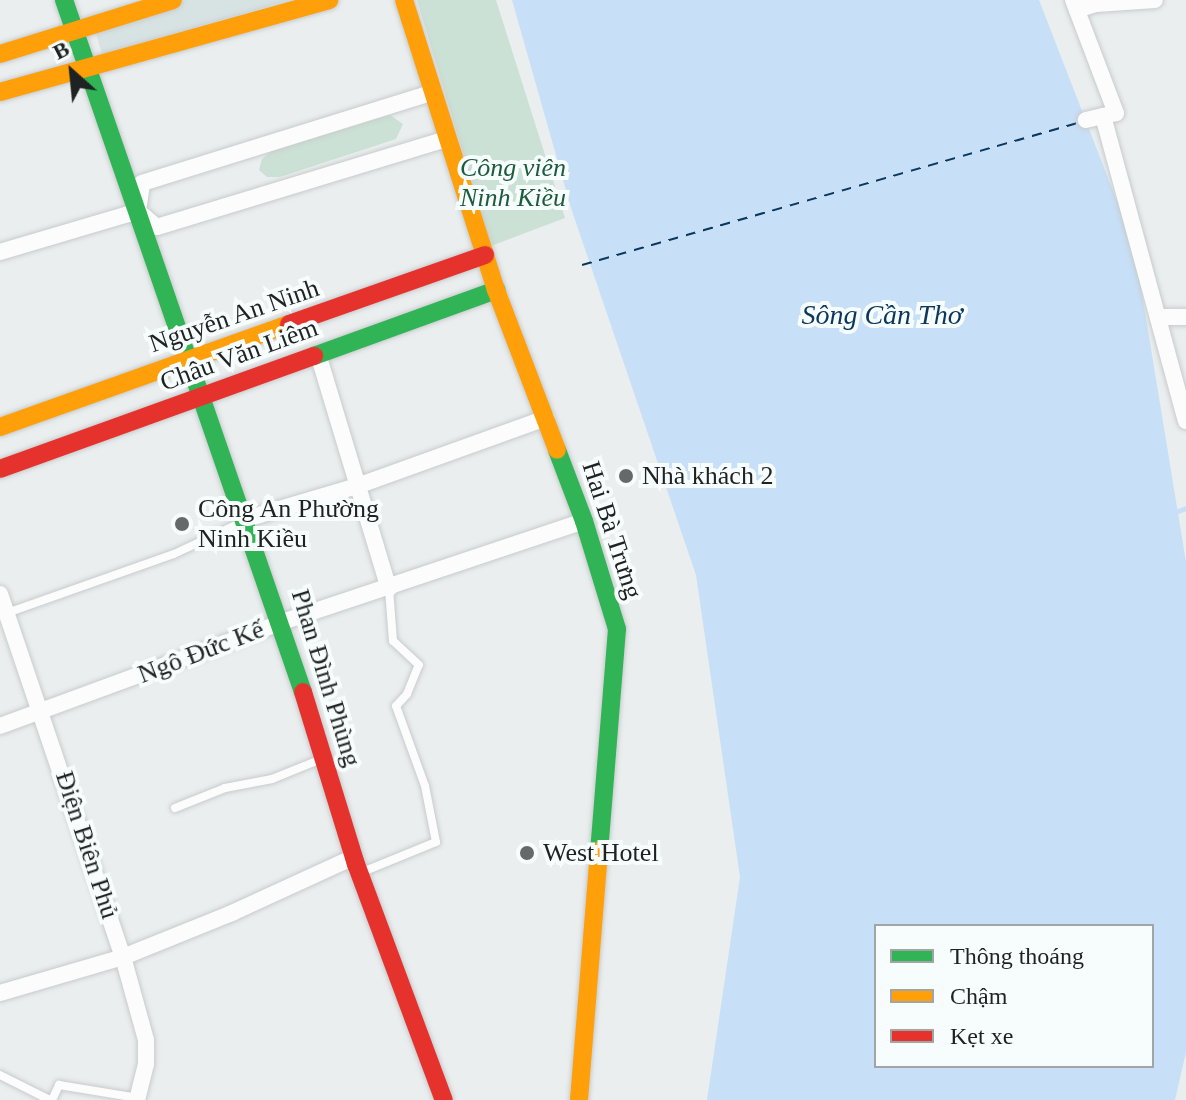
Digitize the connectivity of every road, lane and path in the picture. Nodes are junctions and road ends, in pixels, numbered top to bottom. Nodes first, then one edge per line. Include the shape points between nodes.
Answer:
1 (64, 0) edge
2 (173, 0) edge
3 (329, 0) edge
4 (404, 0) edge
5 (1155, 0) edge
6 (1075, 5) edge
7 (75, 31) junction
8 (0, 54) edge
9 (87, 65) junction
10 (0, 92) edge
11 (431, 93) junction
12 (446, 139) junction
13 (138, 211) junction
14 (0, 252) edge
15 (485, 255) junction
16 (496, 290) junction
17 (1160, 317) junction
18 (1186, 317) edge
19 (318, 354) junction
20 (190, 359) junction
21 (203, 396) junction
22 (546, 418) junction
23 (1186, 421) edge
24 (0, 427) edge
25 (0, 469) edge
26 (357, 486) junction
27 (246, 519) junction
28 (584, 521) junction
29 (389, 589) junction
30 (0, 594) edge
31 (7, 613) junction
32 (282, 622) junction
33 (43, 712) junction
34 (0, 726) edge
35 (324, 758) junction
36 (175, 808) dead end
37 (357, 865) junction
38 (123, 957) junction
39 (0, 993) edge
40 (0, 1075) edge
41 (138, 1099) edge
42 (51, 1100) edge
43 (444, 1100) edge
44 (579, 1100) edge

1 - 7 street, Phan Đình Phùng
2 - 7 street
3 - 9 street
4 - 11 street, Hai Bà Trưng
5 - 6 street
6 - 17 street via 1116,113 1094,118
7 - 8 street
7 - 9 street, Phan Đình Phùng
9 - 10 street
9 - 13 street, Phan Đình Phùng
11 - 12 street, Hai Bà Trưng
11 - 13 street via 142,183
12 - 13 street via 157,227
12 - 15 street, Hai Bà Trưng
13 - 14 street
13 - 20 street, Phan Đình Phùng
15 - 16 street, Hai Bà Trưng
15 - 20 street, Nguyễn An Ninh
16 - 19 street, Châu Văn Liêm
16 - 22 street, Hai Bà Trưng
17 - 18 street
17 - 23 street
19 - 21 street, Châu Văn Liêm
19 - 26 street
20 - 21 street, Phan Đình Phùng
20 - 24 street, Nguyễn An Ninh
21 - 25 street, Châu Văn Liêm
21 - 27 street, Phan Đình Phùng
22 - 26 street
22 - 28 street, Hai Bà Trưng
26 - 27 street
26 - 29 street
27 - 31 lane via 174,554
27 - 32 street, Phan Đình Phùng
28 - 29 street, Ngô Đức Kế
28 - 44 street, Hai Bà Trưng via 617,629
29 - 32 street, Ngô Đức Kế
29 - 37 lane via 393,641 419,665 396,706 425,786 436,842
30 - 31 street, Điện Biên Phủ
31 - 33 street, Điện Biên Phủ
32 - 33 street, Ngô Đức Kế
32 - 35 street, Phan Đình Phùng
33 - 34 street, Ngô Đức Kế
33 - 38 street, Điện Biên Phủ
35 - 36 lane
35 - 37 street, Phan Đình Phùng
37 - 38 street
37 - 43 street, Phan Đình Phùng
38 - 39 street
38 - 41 street, Điện Biên Phủ via 146,1040
40 - 42 lane
41 - 42 lane via 59,1085

